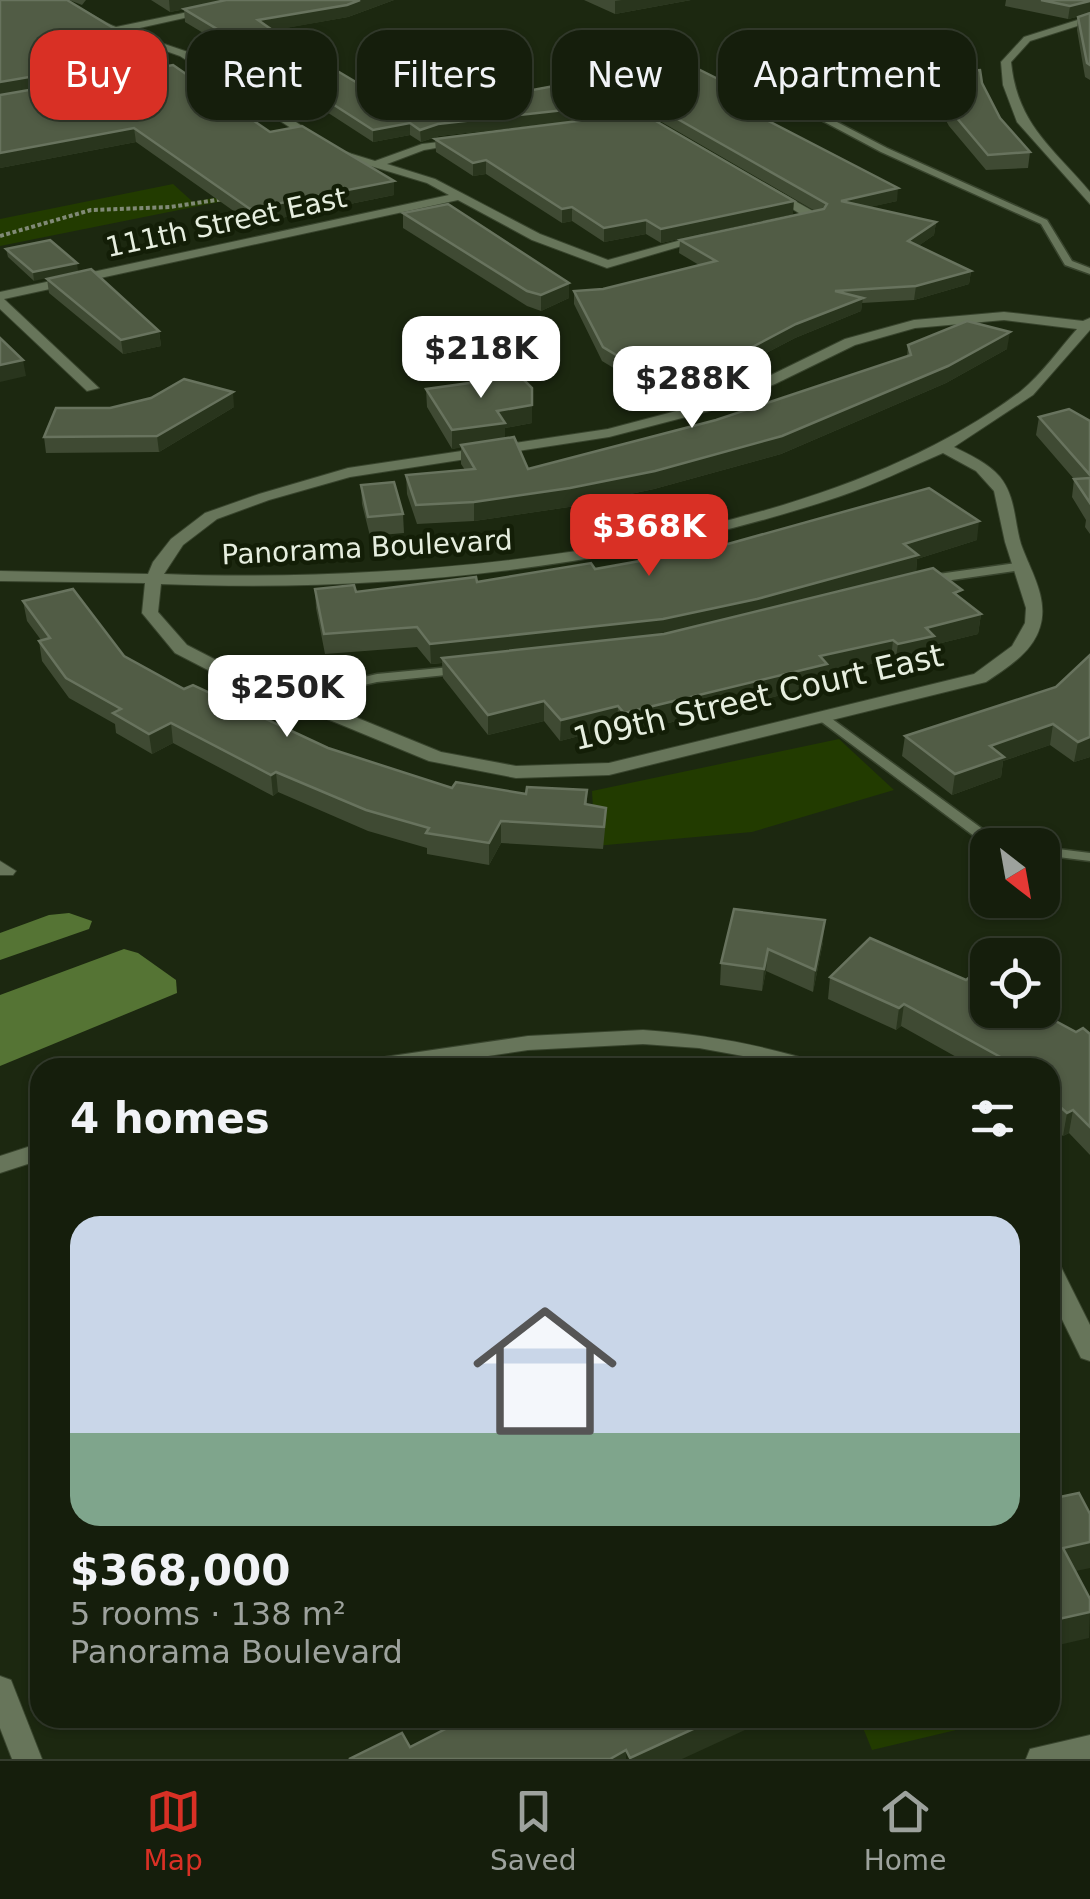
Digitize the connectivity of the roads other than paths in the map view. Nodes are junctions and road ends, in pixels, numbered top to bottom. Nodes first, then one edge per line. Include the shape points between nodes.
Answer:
1 (58, 0) edge
2 (260, 0) edge
3 (1090, 19) edge
4 (111, 30) edge
5 (118, 30) edge
6 (282, 120) edge
7 (828, 120) edge
8 (476, 139) edge
9 (379, 163) junction
10 (764, 188) edge
11 (462, 196) junction
12 (1090, 200) edge
13 (796, 221) edge
14 (720, 234) edge
15 (1090, 271) edge
16 (0, 299) edge
17 (1089, 324) edge
18 (92, 388) dead end
19 (943, 447) junction
20 (1024, 566) junction
21 (0, 576) edge
22 (156, 580) junction
23 (908, 584) edge
24 (469, 669) edge
25 (290, 698) junction
26 (824, 717) junction
27 (972, 828) edge
28 (1060, 853) edge
29 (1090, 857) edge
30 (424, 1058) edge
31 (780, 1058) edge
32 (30, 1154) edge
33 (0, 1164) edge
34 (1060, 1290) edge
35 (1090, 1351) edge
36 (0, 1688) edge
37 (1090, 1749) edge
38 (27, 1759) edge
39 (1041, 1759) edge

1 - 4 street
2 - 5 street
3 - 12 street via 1027,39 1006,62 1022,126
6 - 9 street via 335,152
7 - 15 lane via 1044,222 1068,263
8 - 9 street via 422,147
9 - 11 street
10 - 13 street via 816,218
11 - 14 street via 536,237 607,264
11 - 16 street, 111th Street East
16 - 18 street
17 - 19 street, Panorama Boulevard via 1050,374
17 - 22 street via 1004,316 914,324 850,342 721,402 609,433 348,473 211,516 177,542
19 - 20 street, 109th Street Court East via 1000,486
19 - 22 street, Panorama Boulevard via 860,484 742,520 599,551 424,575
20 - 23 lane
20 - 26 street, 109th Street Court East via 1035,616 1010,659 980,678
21 - 22 street, Panorama Boulevard
22 - 25 street, 109th Street Court East via 150,613 181,649
24 - 25 lane via 377,678
25 - 26 street, 109th Street Court East via 436,757 516,772 608,769
26 - 27 lane
28 - 29 lane
30 - 31 street via 539,1041 655,1035
32 - 33 street
34 - 35 street
36 - 38 street
37 - 39 street

